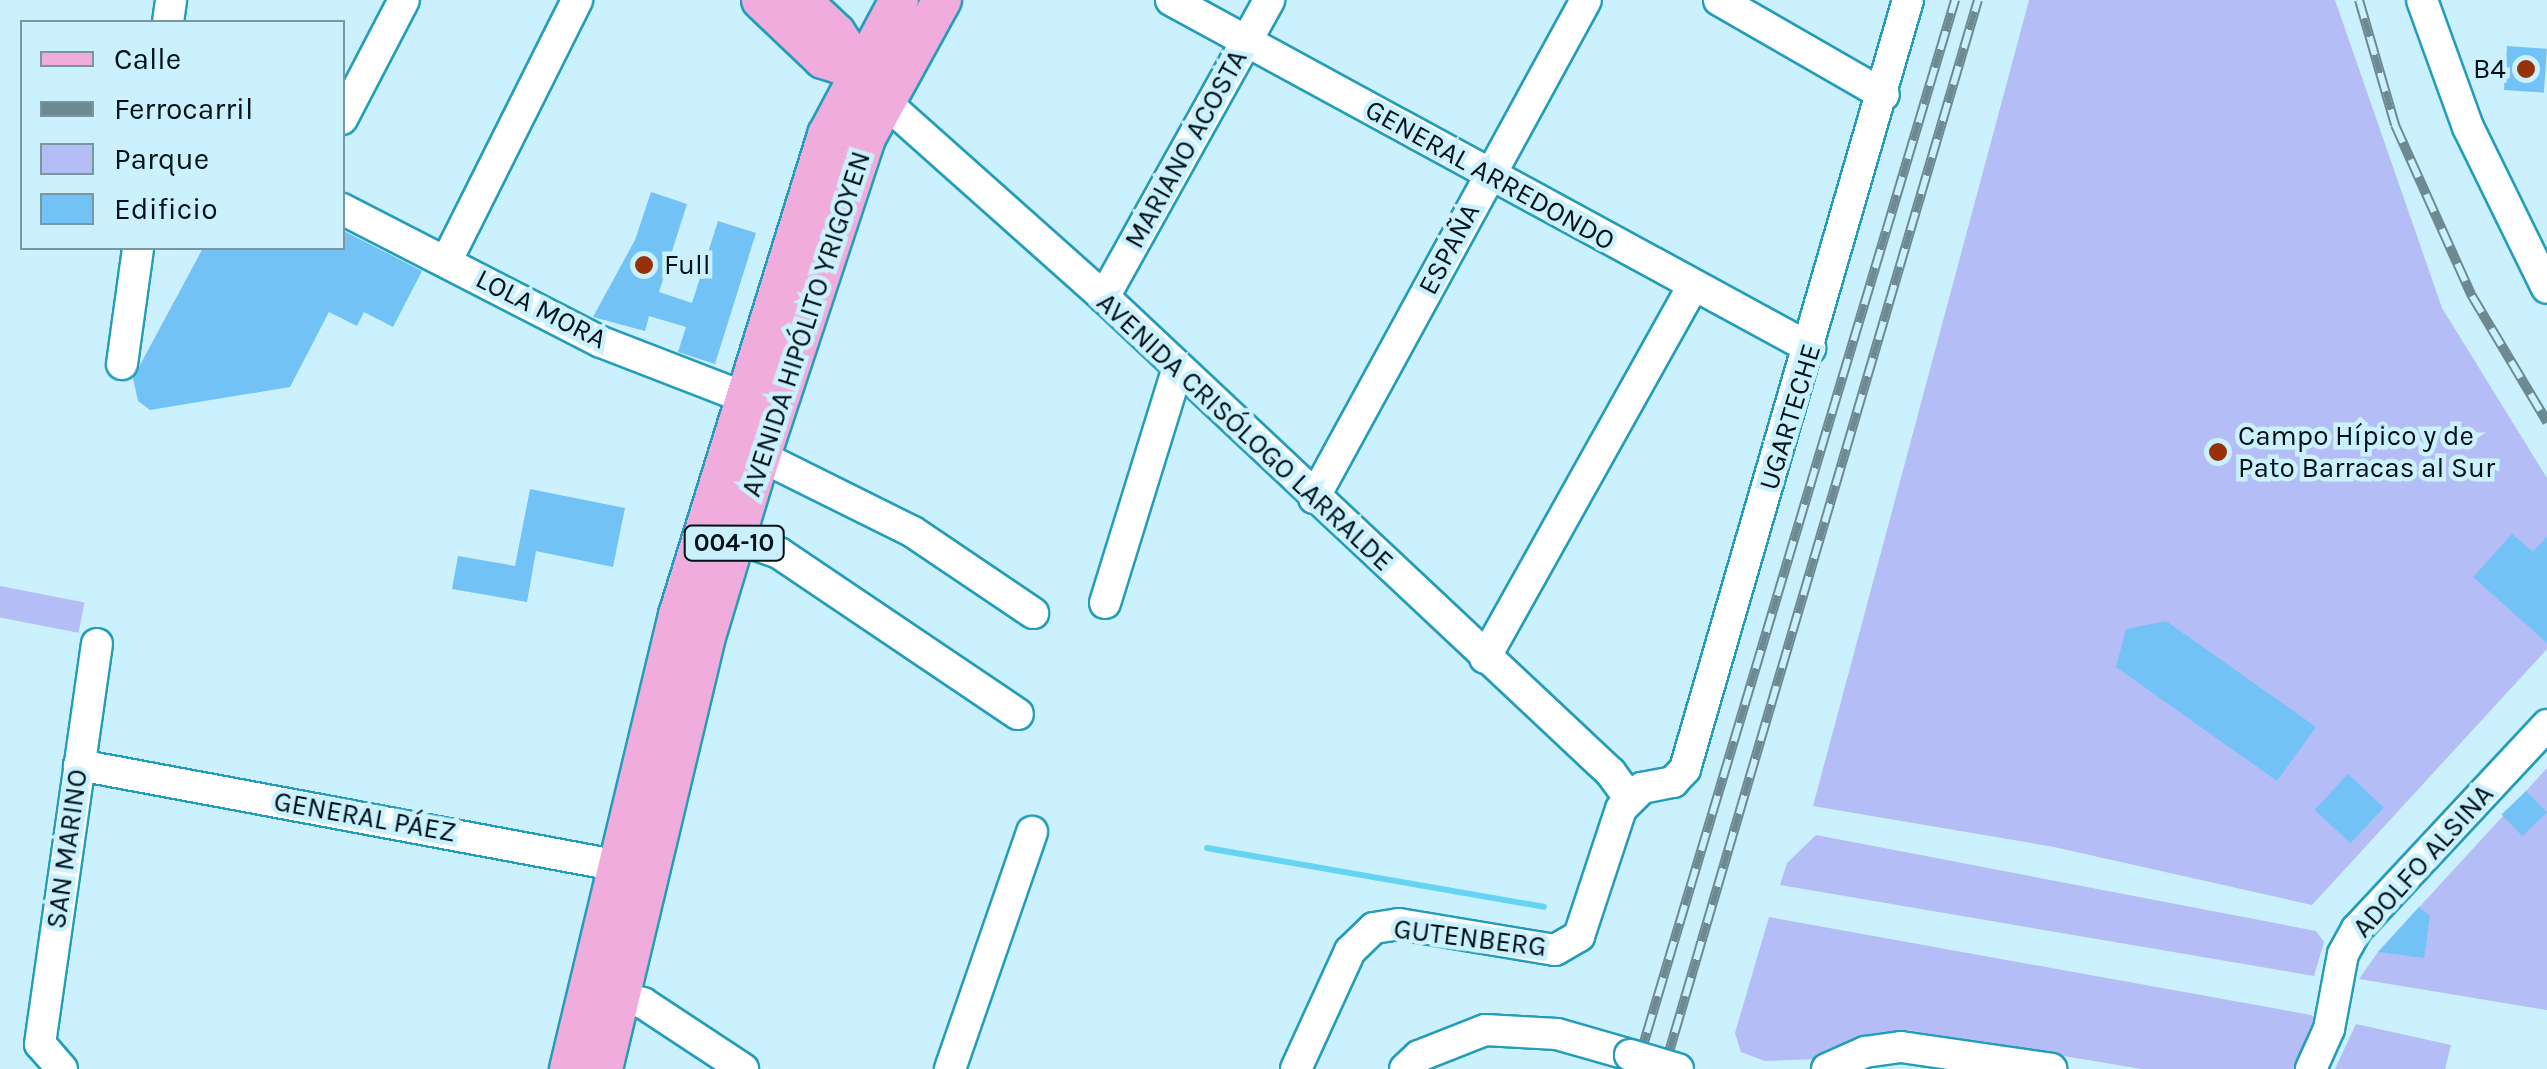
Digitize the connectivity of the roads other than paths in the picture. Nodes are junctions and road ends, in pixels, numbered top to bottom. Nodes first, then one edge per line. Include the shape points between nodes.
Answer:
1 (404, 0) edge
2 (578, 0) edge
3 (761, 0) edge
4 (801, 0) edge
5 (898, 0) edge
6 (942, 0) edge
7 (1171, 0) edge
8 (1269, 0) edge
9 (1586, 0) edge
10 (1719, 0) edge
11 (1908, 0) edge
12 (2422, 0) edge
13 (1246, 41) junction
14 (857, 70) junction
15 (1884, 95) junction
16 (885, 102) junction
17 (345, 113) edge
18 (1490, 174) junction
19 (345, 210) edge
20 (138, 250) edge
21 (446, 260) junction
22 (1693, 286) junction
23 (2547, 288) edge
24 (1104, 298) junction
25 (1810, 348) junction
26 (122, 364) dead end
27 (1177, 371) junction
28 (746, 398) junction
29 (748, 449) junction
30 (1314, 498) junction
31 (736, 538) junction
32 (1106, 604) dead end
33 (1033, 613) dead end
34 (97, 644) dead end
35 (1485, 658) junction
36 (1018, 714) dead end
37 (2547, 725) edge
38 (79, 765) junction
39 (1628, 798) junction
40 (1032, 832) dead end
41 (634, 868) junction
42 (604, 992) junction
43 (52, 1062) edge
44 (568, 1069) edge
45 (602, 1069) edge
46 (743, 1069) edge
47 (950, 1069) edge
48 (1296, 1069) edge
49 (1405, 1069) edge
50 (1678, 1069) edge
51 (1827, 1069) edge
52 (2046, 1069) edge
53 (2311, 1069) edge

1 - 17 street
2 - 21 street
3 - 14 main road via 823,58
4 - 14 main road via 836,34
5 - 14 main road, AVENIDA HIPÓLITO YRIGOYEN / 004-10
6 - 16 main road, AVENIDA HIPÓLITO YRIGOYEN / 004-10
7 - 13 street, GENERAL ARREDONDO
8 - 13 street, MARIANO ACOSTA
9 - 18 street, ESPAÑA
10 - 15 street
11 - 15 street, UGARTECHE
12 - 23 street via 2468,128
13 - 18 street, GENERAL ARREDONDO
13 - 24 street, MARIANO ACOSTA
14 - 16 main road, AVENIDA CRISÓLOGO LARRALDE
14 - 28 main road, AVENIDA HIPÓLITO YRIGOYEN / 004-10 via 827,135
15 - 25 street, UGARTECHE
16 - 24 street, AVENIDA CRISÓLOGO LARRALDE
16 - 29 main road, AVENIDA HIPÓLITO YRIGOYEN / 004-10
18 - 22 street, GENERAL ARREDONDO
18 - 30 street, ESPAÑA
19 - 21 street, LOLA MORA
20 - 26 street
21 - 28 street, LOLA MORA via 601,342
22 - 25 street, GENERAL ARREDONDO
22 - 35 street
24 - 27 street, AVENIDA CRISÓLOGO LARRALDE
25 - 39 street, UGARTECHE via 1685,769 1672,782
27 - 30 street, AVENIDA CRISÓLOGO LARRALDE
27 - 32 street
28 - 29 main road, AVENIDA HIPÓLITO YRIGOYEN / 004-10
29 - 31 main road, AVENIDA HIPÓLITO YRIGOYEN / 004-10
29 - 33 street via 913,532
29 - 41 main road, AVENIDA HIPÓLITO YRIGOYEN / 004-10 via 674,630
30 - 35 street, AVENIDA CRISÓLOGO LARRALDE
31 - 36 street via 779,552
31 - 41 main road, AVENIDA HIPÓLITO YRIGOYEN / 004-10
34 - 38 street, SAN MARINO
35 - 39 street, AVENIDA CRISÓLOGO LARRALDE via 1611,773
37 - 53 street, ADOLFO ALSINA via 2357,929
38 - 41 street, GENERAL PÁEZ
38 - 43 street, SAN MARINO
39 - 48 street, GUTENBERG via 1579,936 1554,950 1400,924 1374,928 1350,951
40 - 47 street
41 - 42 main road, AVENIDA HIPÓLITO YRIGOYEN / 004-10
42 - 44 main road, AVENIDA HIPÓLITO YRIGOYEN / 004-10
42 - 45 main road, AVENIDA HIPÓLITO YRIGOYEN / 004-10
42 - 46 street via 643,1003
49 - 50 street, bridge via 1419,1056 1485,1030 1557,1034
51 - 52 street via 1864,1052 1901,1047

